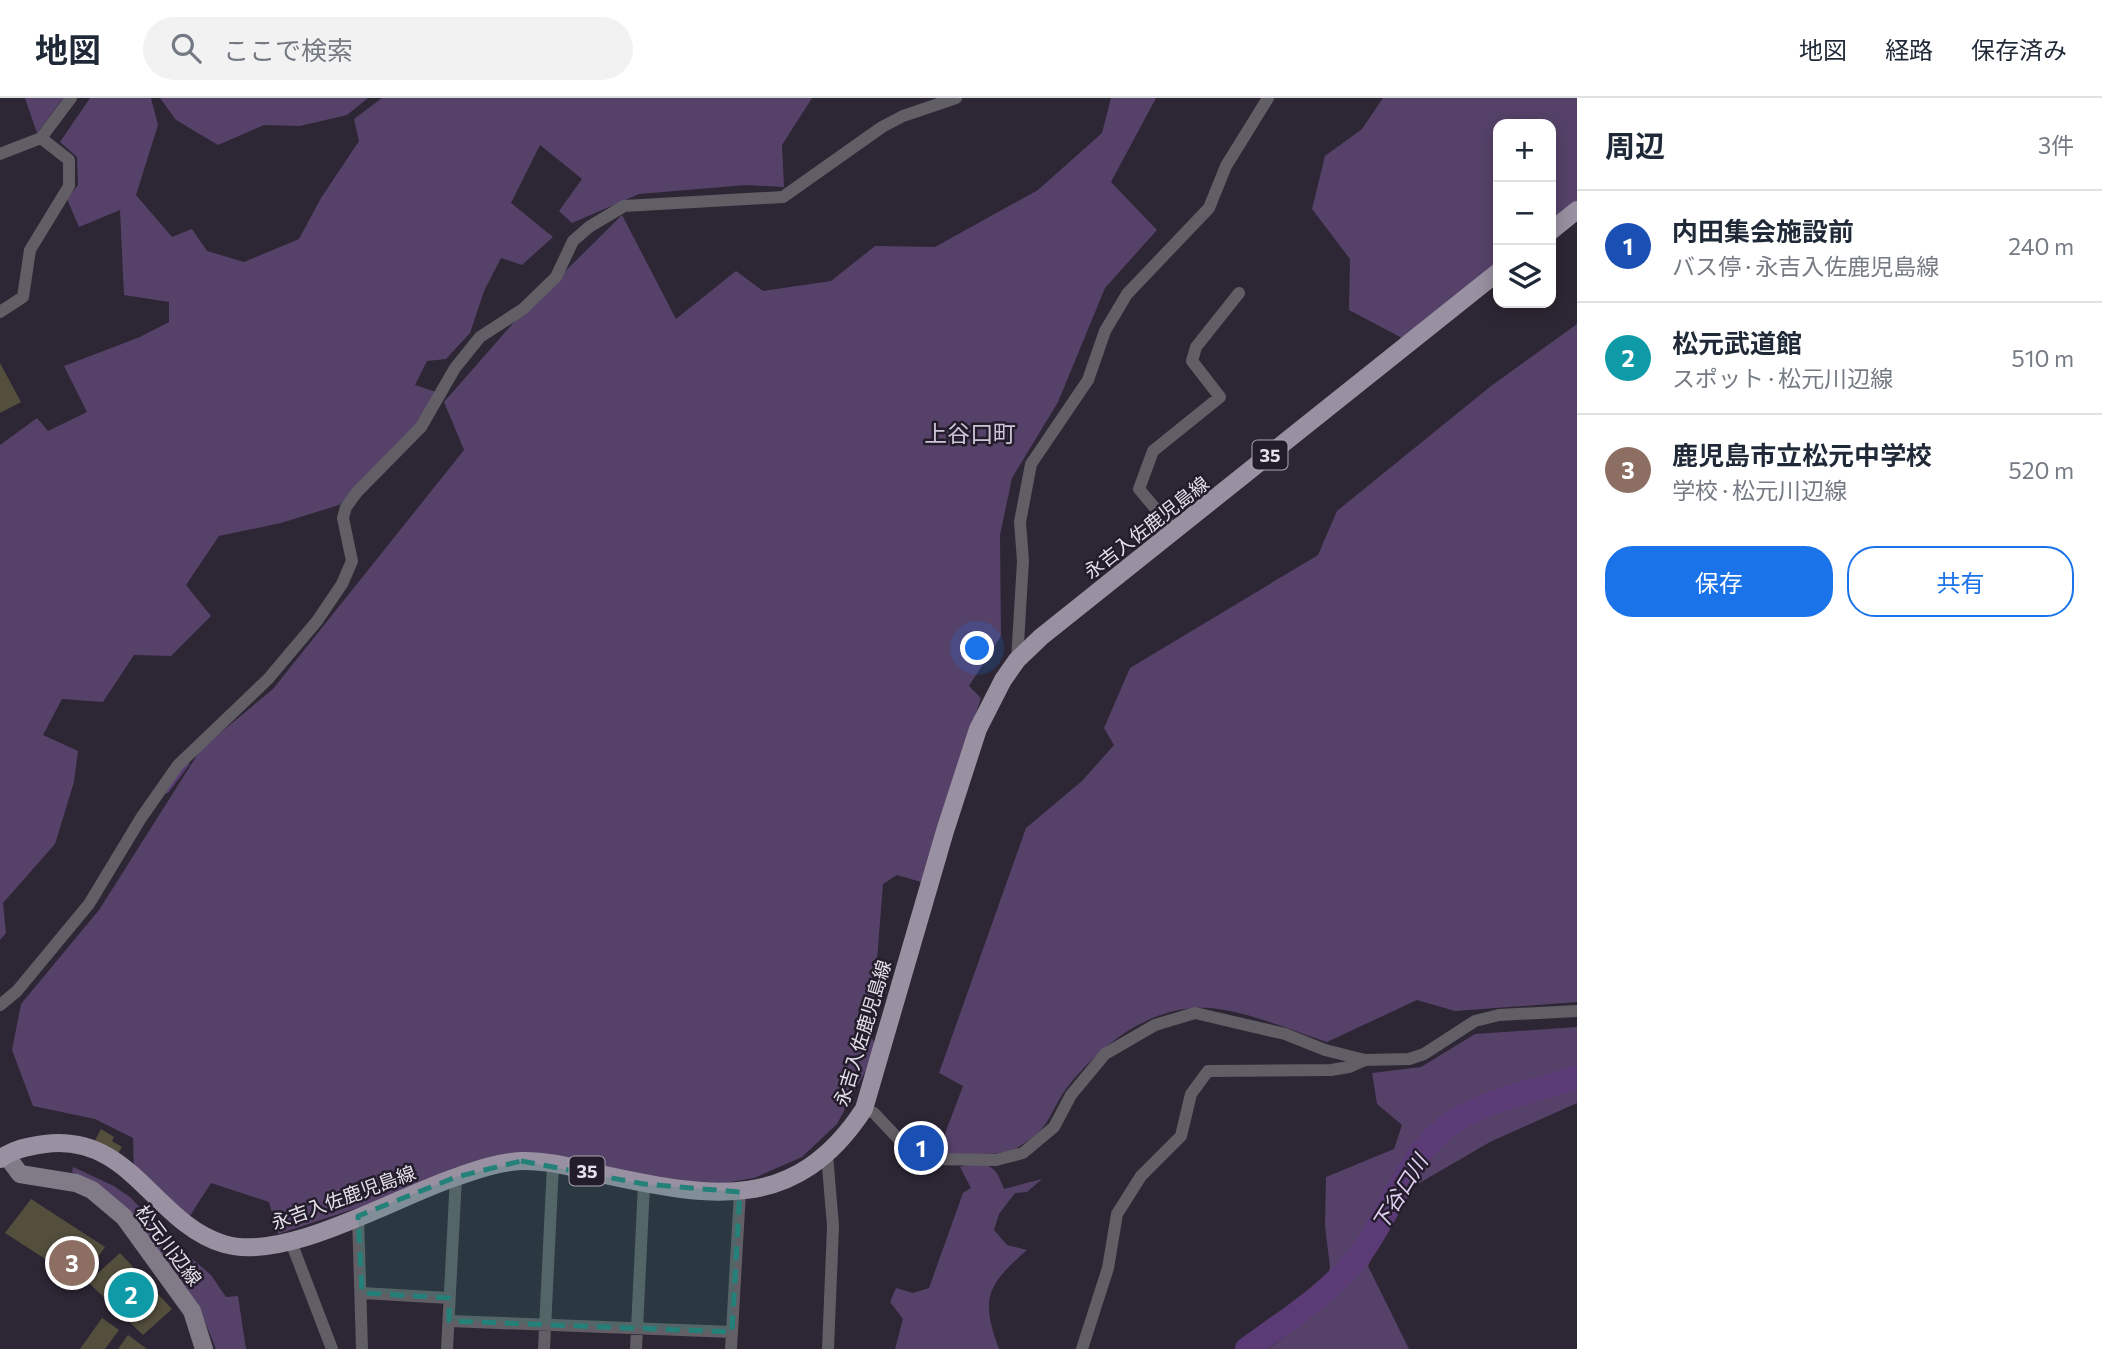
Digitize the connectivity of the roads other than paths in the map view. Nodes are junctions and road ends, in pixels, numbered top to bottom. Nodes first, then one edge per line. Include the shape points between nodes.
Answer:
1 (71, 98) edge
2 (956, 98) edge
3 (1268, 98) edge
4 (40, 138) junction
5 (0, 154) edge
6 (1577, 210) edge
7 (1556, 227) edge
8 (1493, 276) edge
9 (1239, 293) dead end
10 (0, 312) edge
11 (1175, 531) junction
12 (1017, 660) junction
13 (0, 1005) edge
14 (1577, 1011) edge
15 (1365, 1060) junction
16 (864, 1109) junction
17 (827, 1155) junction
18 (3, 1157) edge
19 (553, 1164) junction
20 (456, 1177) junction
21 (645, 1184) junction
22 (740, 1192) junction
23 (358, 1216) junction
24 (291, 1242) junction
25 (362, 1293) junction
26 (449, 1298) junction
27 (449, 1321) junction
28 (545, 1323) junction
29 (637, 1326) junction
30 (732, 1332) junction
31 (204, 1349) edge
32 (332, 1349) edge
33 (362, 1349) edge
34 (447, 1349) edge
35 (544, 1349) edge
36 (636, 1349) edge
37 (731, 1349) edge
38 (828, 1349) edge
39 (1082, 1349) edge

1 - 4 street
2 - 13 street via 882,127 783,197 641,202 624,206 573,241 556,277 523,309 480,337 449,376 421,427 357,492 343,518 352,561 317,621 268,679 178,765 89,905
3 - 12 street via 1226,166 1209,208 1127,294 1105,331 1087,380 1031,464 1020,522 1023,561
4 - 5 street
4 - 10 street via 69,160 69,186 30,250 23,297
6 - 7 main road
8 - 11 main road, 永吉入佐鹿児島線 / 35
9 - 11 street via 1196,347 1192,361 1220,397 1153,451 1139,489
11 - 12 main road, 永吉入佐鹿児島線 / 35
12 - 16 main road, 永吉入佐鹿児島線 / 35 via 978,729
14 - 15 street via 1499,1015 1475,1021 1424,1054
15 - 16 street via 1285,1034 1195,1013 1155,1025 1105,1054 1070,1095 1054,1128 1023,1153 996,1160 928,1159 906,1147
15 - 39 street via 1331,1070 1208,1071 1191,1094 1181,1136 1141,1175 1117,1214 1108,1268
16 - 17 main road, 永吉入佐鹿児島線 / 35
17 - 22 main road, 永吉入佐鹿児島線 / 35 via 772,1186
17 - 38 street via 833,1226
18 - 24 main road, 永吉入佐鹿児島線 / 35 via 53,1143 103,1153 128,1168 185,1224 223,1244 257,1249
18 - 31 main road, 松元川辺線 via 20,1174 92,1190 124,1217 192,1311
19 - 20 main road, 永吉入佐鹿児島線 / 35 via 521,1161
19 - 21 main road, 永吉入佐鹿児島線 / 35
19 - 28 street
20 - 23 main road, 永吉入佐鹿児島線 / 35
20 - 26 street
21 - 22 main road, 永吉入佐鹿児島線 / 35
21 - 29 street
22 - 30 street
23 - 24 main road, 永吉入佐鹿児島線 / 35
23 - 25 street
24 - 32 street
25 - 26 street
25 - 33 street
26 - 27 street
27 - 28 street
27 - 34 street
28 - 29 street
28 - 35 street
29 - 30 street
29 - 36 street
30 - 37 street

